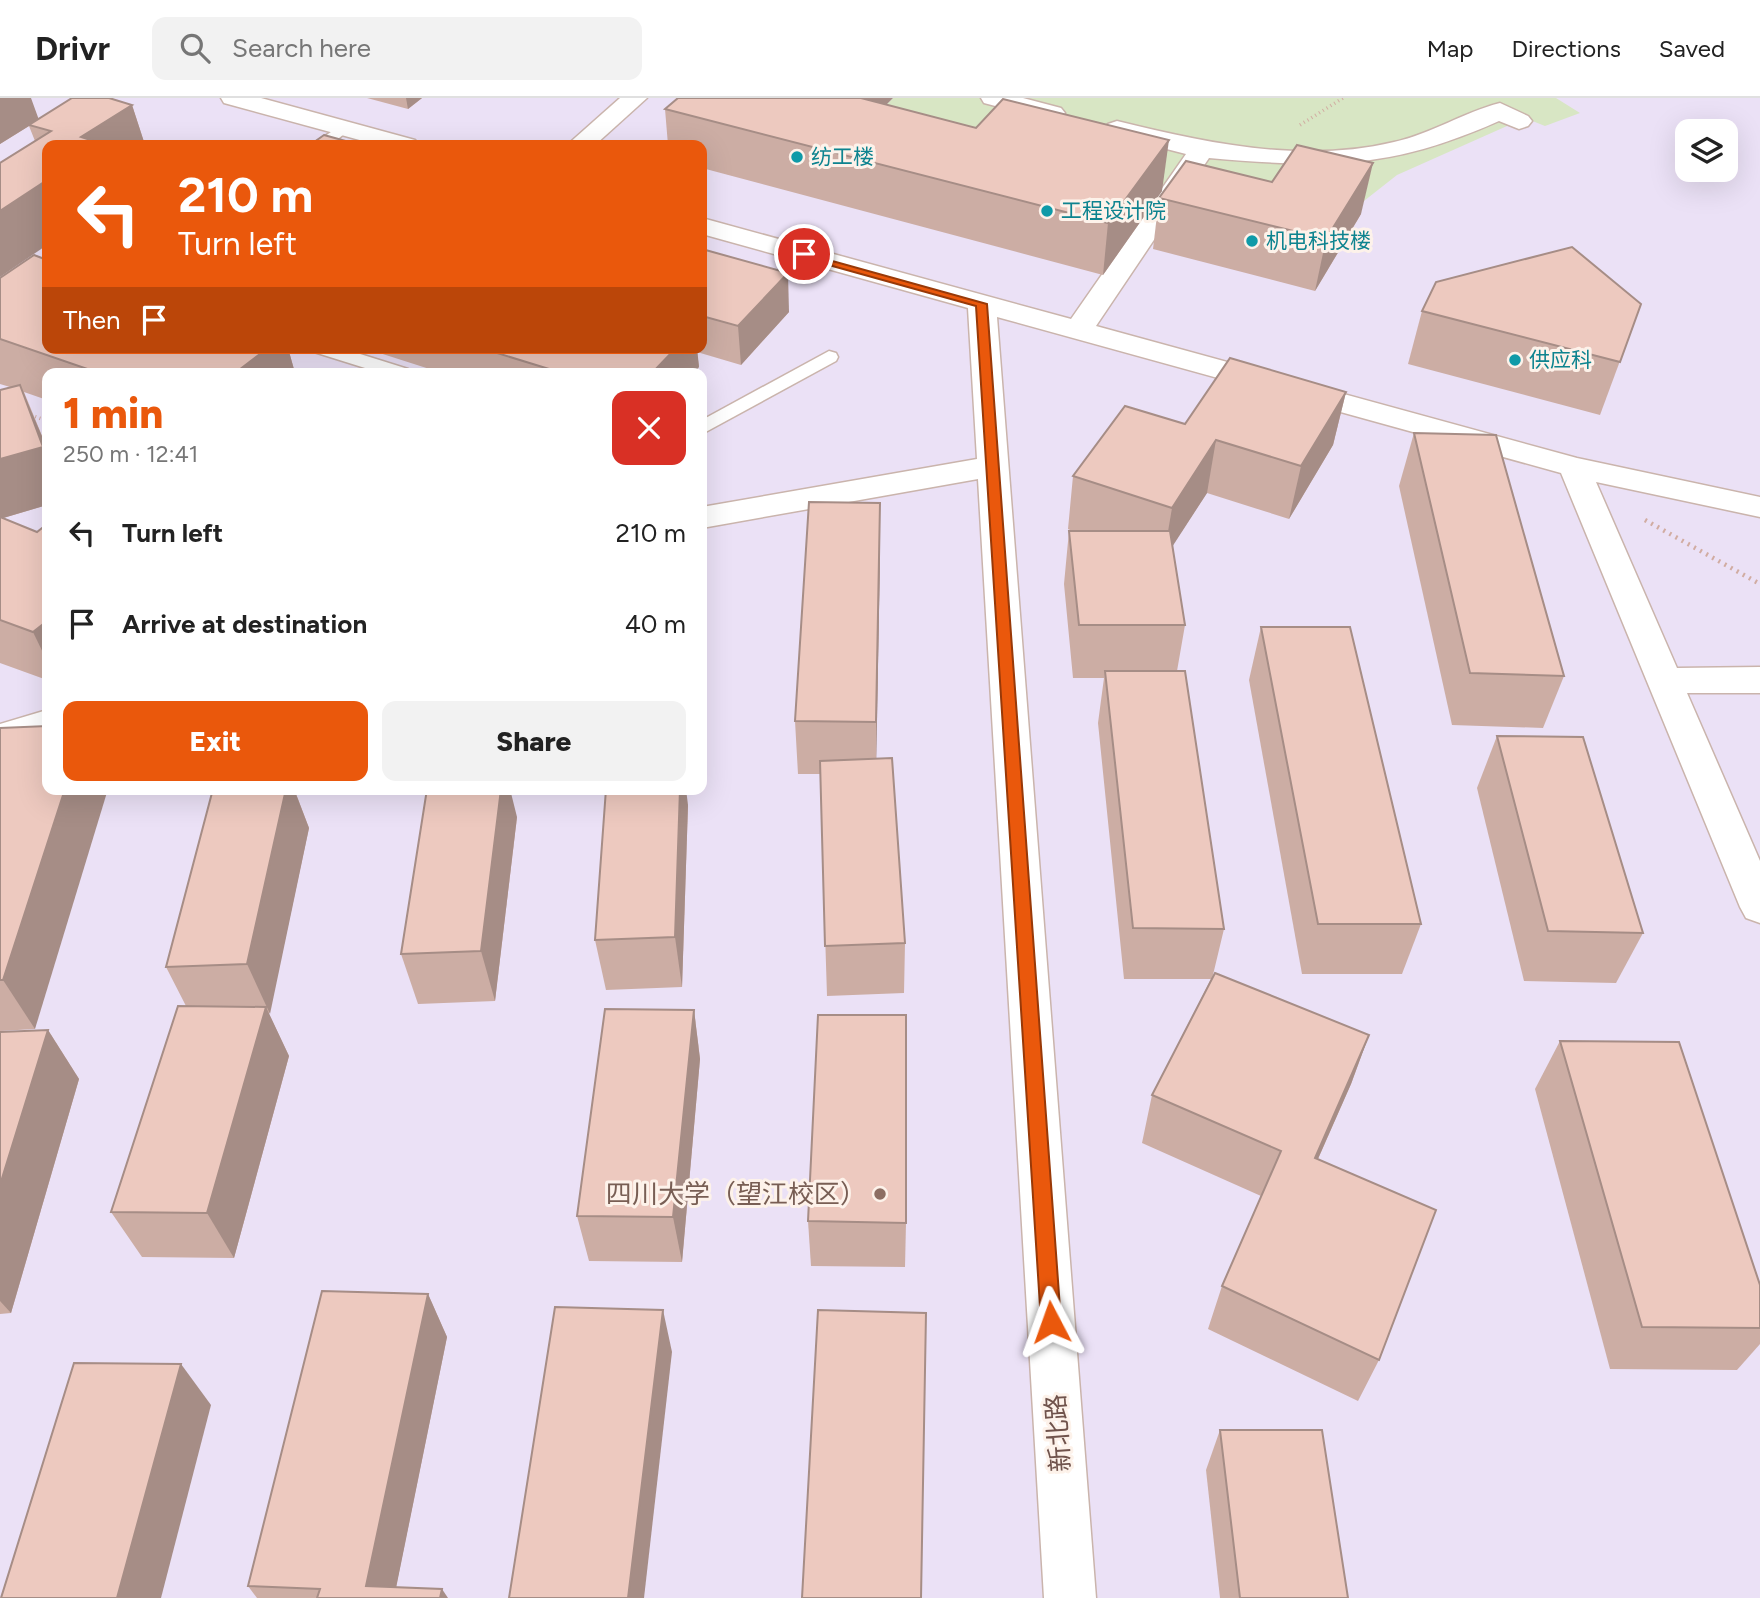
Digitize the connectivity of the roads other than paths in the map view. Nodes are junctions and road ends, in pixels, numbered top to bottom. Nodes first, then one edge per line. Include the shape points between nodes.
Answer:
1 (233, 98) edge
2 (635, 98) edge
3 (993, 98) edge
4 (1071, 118) edge
5 (1519, 121) dead end
6 (1097, 124) edge
7 (344, 128) junction
8 (327, 140) edge
9 (388, 140) edge
10 (586, 140) edge
11 (1202, 150) junction
12 (707, 227) edge
13 (982, 304) junction
14 (1078, 330) junction
15 (340, 354) edge
16 (829, 357) dead end
17 (385, 368) edge
18 (707, 425) edge
19 (993, 466) junction
20 (1574, 467) junction
21 (1760, 507) edge
22 (707, 517) edge
23 (1760, 680) edge
24 (1664, 681) junction
25 (42, 724) edge
26 (0, 737) edge
27 (1760, 907) edge
28 (1070, 1598) edge

1 - 7 street
2 - 10 street
3 - 4 street
5 - 11 street via 1500,111 1451,133 1374,154 1281,156
6 - 11 street
7 - 8 lane
7 - 9 street
11 - 14 street
12 - 13 street
13 - 14 street
13 - 19 street, 新北路
14 - 20 street
15 - 17 lane
16 - 18 lane
19 - 22 street
19 - 28 street, 新北路
20 - 21 street
20 - 24 street
23 - 24 street
24 - 27 street
25 - 26 street

